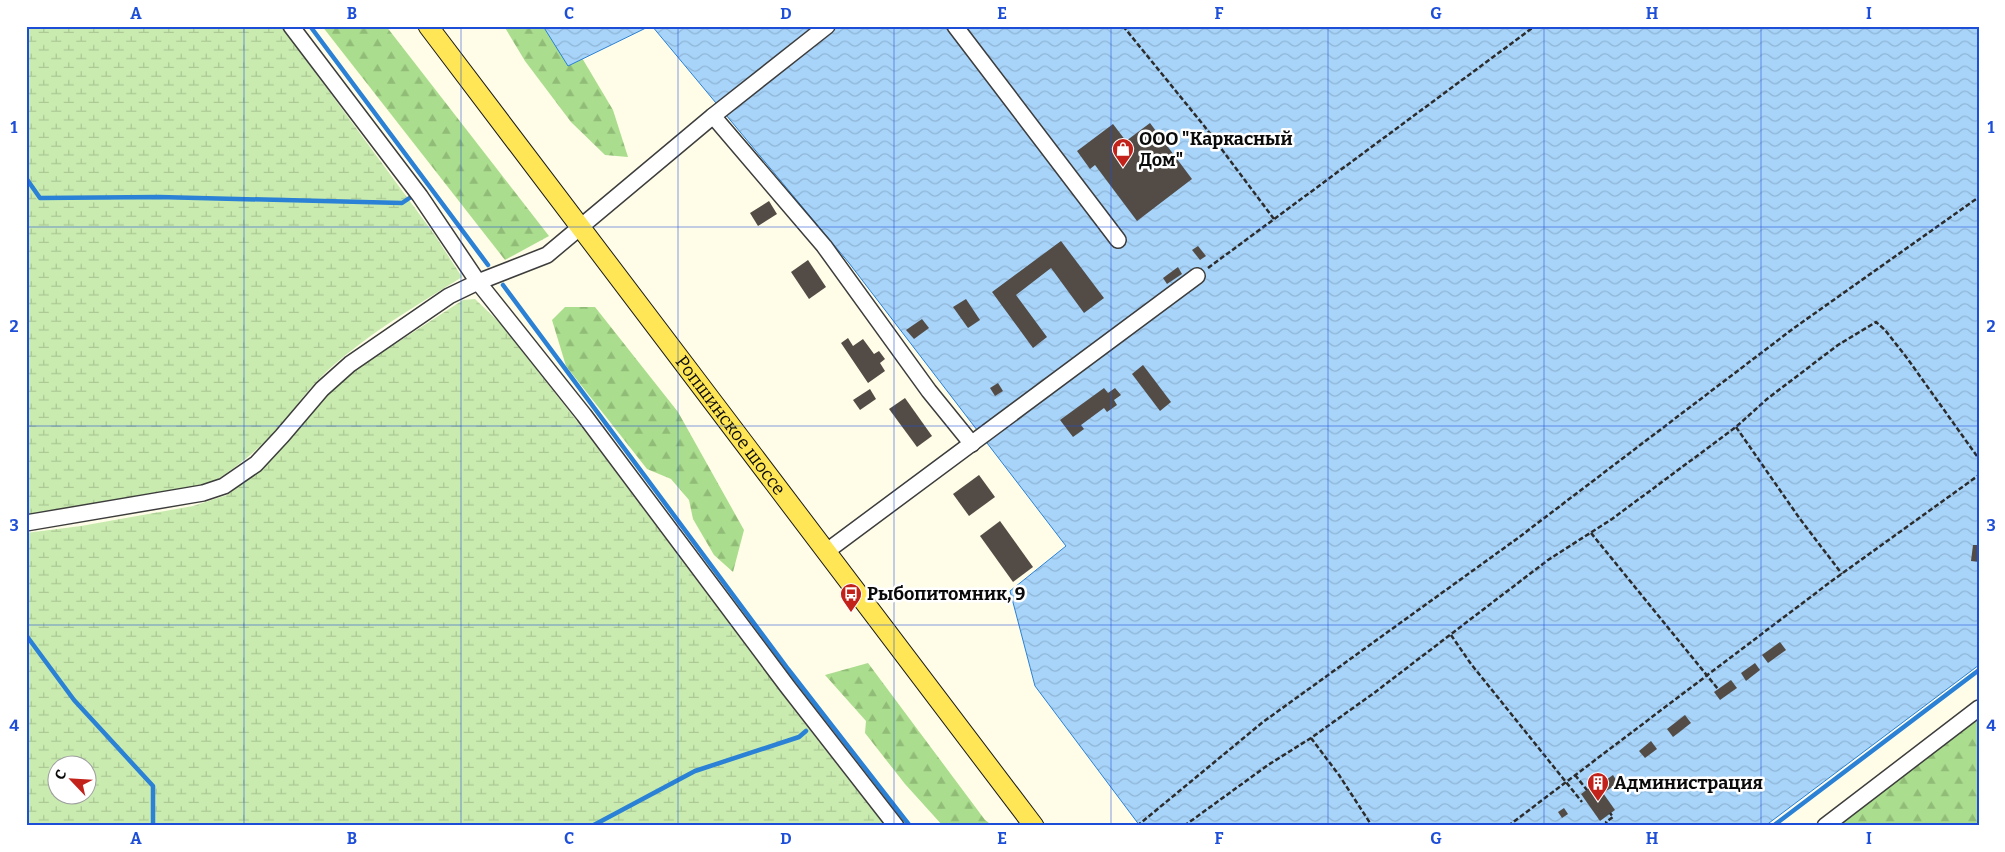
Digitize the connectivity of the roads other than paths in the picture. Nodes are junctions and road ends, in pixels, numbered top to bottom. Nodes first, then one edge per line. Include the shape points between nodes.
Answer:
1 (291, 26) edge
2 (428, 26) edge
3 (827, 26) edge
4 (955, 26) edge
5 (713, 116) junction
6 (580, 228) junction
7 (1118, 240) dead end
8 (1198, 276) road end
9 (478, 282) junction
10 (972, 444) junction
11 (26, 522) edge
12 (827, 551) junction
13 (1979, 708) edge
14 (896, 826) edge
15 (1034, 826) edge
16 (1825, 826) edge

1 - 9 street via 420,196
2 - 6 main road, Ропшинское шоссе
3 - 5 street
4 - 7 street
5 - 6 street
5 - 10 street via 824,246 929,391
6 - 9 street via 547,255
6 - 12 main road, Ропшинское шоссе
8 - 10 street
9 - 11 street via 449,296 350,364 322,390 256,464 224,486 203,493
9 - 14 street via 584,415 786,686
10 - 12 street
12 - 15 main road, Ропшинское шоссе
13 - 16 street

